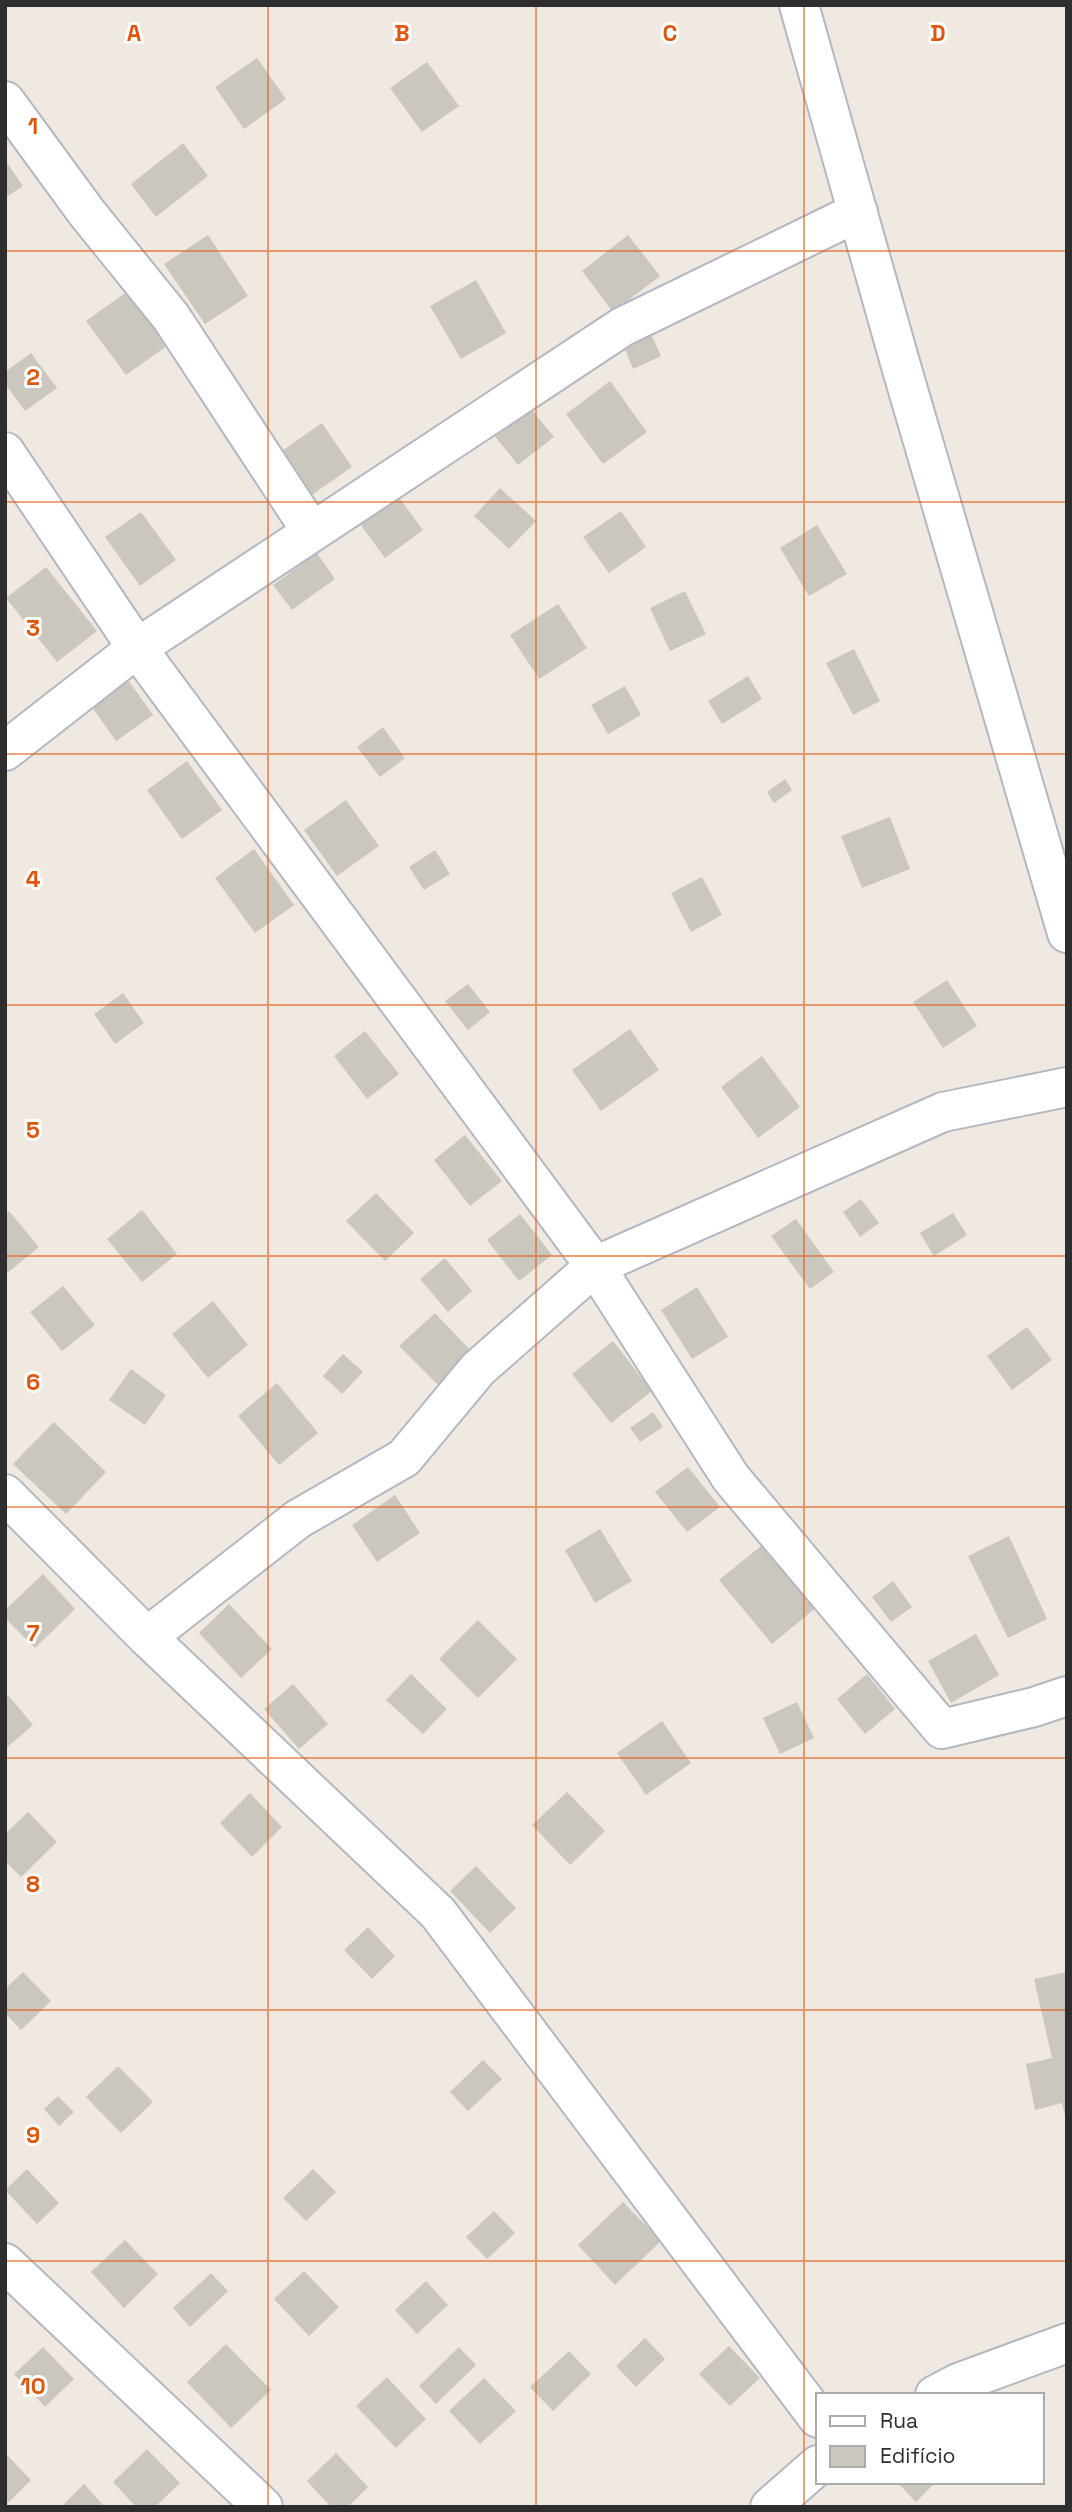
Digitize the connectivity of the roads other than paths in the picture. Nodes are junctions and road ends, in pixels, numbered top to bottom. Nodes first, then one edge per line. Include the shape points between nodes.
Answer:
1 (799, 5) edge
2 (5, 101) edge
3 (858, 212) junction
4 (5, 452) edge
5 (312, 533) junction
6 (136, 648) junction
7 (5, 751) edge
8 (1067, 933) edge
9 (1067, 1087) edge
10 (595, 1266) junction
11 (5, 1494) edge
12 (147, 1637) junction
13 (1067, 1696) edge
14 (5, 2263) edge
15 (1067, 2343) edge
16 (939, 2393) edge
17 (816, 2415) edge
18 (816, 2467) edge
19 (263, 2507) edge
20 (770, 2507) edge

1 - 3 street
2 - 5 street via 171,317
3 - 5 street via 622,327
3 - 8 street
4 - 6 street
5 - 6 street
6 - 7 street
6 - 10 street
9 - 10 street via 943,1112
10 - 12 street via 478,1369 404,1458 298,1520
10 - 13 street via 731,1478 942,1729
11 - 12 street
12 - 17 street via 438,1913
14 - 19 street
15 - 16 street
18 - 20 street

